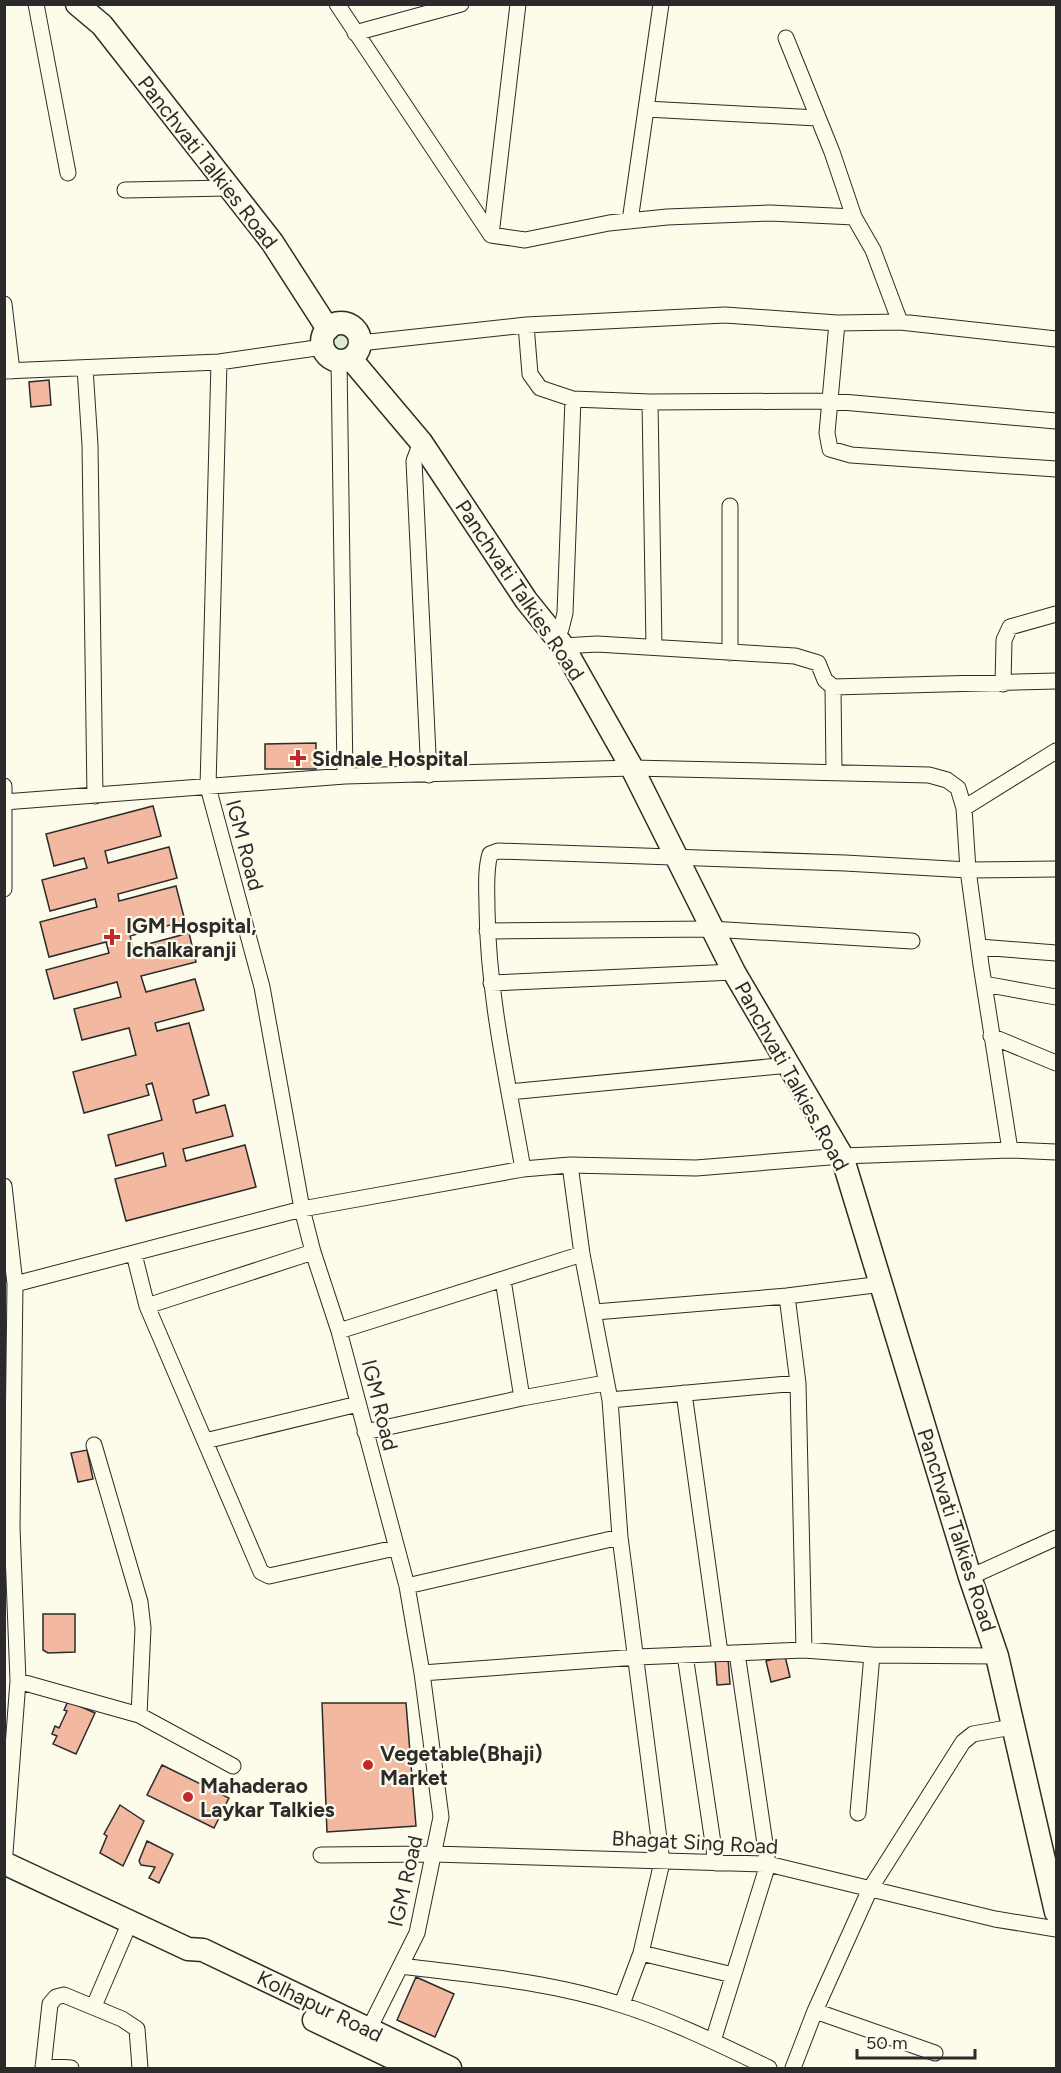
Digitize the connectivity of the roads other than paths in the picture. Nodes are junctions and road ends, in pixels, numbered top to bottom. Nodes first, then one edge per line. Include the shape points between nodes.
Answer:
1 (36, 4) edge
2 (77, 4) edge
3 (337, 4) edge
4 (460, 4) edge
5 (518, 4) edge
6 (661, 4) edge
7 (356, 33) junction
8 (786, 38) dead end
9 (646, 109) junction
10 (817, 118) junction
11 (68, 173) dead end
12 (228, 188) junction
13 (125, 190) dead end
14 (854, 217) junction
15 (630, 221) junction
16 (491, 235) junction
17 (4, 304) edge
18 (900, 322) junction
19 (837, 323) junction
20 (526, 326) junction
21 (1056, 339) edge
22 (340, 348) junction
23 (219, 362) junction
24 (85, 368) junction
25 (8, 371) edge
26 (573, 399) junction
27 (831, 401) junction
28 (650, 402) junction
29 (1056, 421) edge
30 (421, 442) junction
31 (1056, 470) edge
32 (730, 506) dead end
33 (1056, 614) edge
34 (559, 640) junction
35 (654, 647) junction
36 (730, 653) junction
37 (1056, 681) edge
38 (1003, 684) junction
39 (833, 687) junction
40 (1056, 751) edge
41 (632, 768) junction
42 (834, 772) junction
43 (429, 775) junction
44 (345, 776) junction
45 (4, 786) edge
46 (208, 787) junction
47 (95, 796) junction
48 (6, 802) edge
49 (964, 807) junction
50 (676, 858) junction
51 (1056, 869) edge
52 (968, 870) junction
53 (4, 889) edge
54 (711, 929) junction
55 (487, 931) junction
56 (912, 941) dead end
57 (979, 947) junction
58 (1056, 953) edge
59 (734, 972) junction
60 (491, 983) junction
61 (984, 984) junction
62 (1056, 997) edge
63 (991, 1036) junction
64 (1056, 1063) edge
65 (789, 1065) junction
66 (509, 1092) junction
67 (1010, 1150) junction
68 (1056, 1152) edge
69 (842, 1156) junction
70 (570, 1165) junction
71 (523, 1169) junction
72 (4, 1186) edge
73 (302, 1209) junction
74 (313, 1252) junction
75 (134, 1254) junction
76 (582, 1254) junction
77 (503, 1280) junction
78 (15, 1284) junction
79 (882, 1284) junction
80 (787, 1296) junction
81 (147, 1306) junction
82 (595, 1312) junction
83 (339, 1331) junction
84 (605, 1383) junction
85 (798, 1383) junction
86 (684, 1393) junction
87 (522, 1398) junction
88 (610, 1400) junction
89 (357, 1404) junction
90 (365, 1432) junction
91 (205, 1441) junction
92 (94, 1445) dead end
93 (620, 1537) junction
94 (1056, 1538) edge
95 (395, 1548) junction
96 (970, 1577) junction
97 (407, 1586) junction
98 (804, 1650) junction
99 (720, 1653) junction
100 (737, 1653) junction
101 (685, 1655) junction
102 (872, 1655) junction
103 (997, 1656) junction
104 (637, 1658) junction
105 (422, 1672) junction
106 (18, 1682) junction
107 (138, 1715) junction
108 (1012, 1726) junction
109 (233, 1766) dead end
110 (858, 1813) dead end
111 (433, 1854) junction
112 (321, 1855) dead end
113 (662, 1862) junction
114 (716, 1863) junction
115 (5, 1864) edge
116 (768, 1864) junction
117 (870, 1889) junction
118 (1056, 1912) edge
119 (130, 1922) junction
120 (1056, 1929) edge
121 (188, 1949) junction
122 (641, 1953) junction
123 (401, 1966) junction
124 (733, 1975) junction
125 (622, 2004) junction
126 (94, 2006) junction
127 (815, 2011) junction
128 (369, 2029) junction
129 (713, 2041) junction
130 (935, 2054) dead end
131 (43, 2067) edge
132 (71, 2068) edge
133 (140, 2068) edge
134 (414, 2068) edge
135 (447, 2068) edge
136 (769, 2068) edge
137 (793, 2068) edge

1 - 11 street
2 - 12 main road, Panchvati Talkies Road via 102,26
3 - 7 street
4 - 7 street
5 - 16 street
6 - 9 street
7 - 16 street
8 - 10 street
9 - 10 street
9 - 15 street
10 - 14 street
12 - 13 street
12 - 22 main road, Panchvati Talkies Road via 272,242
14 - 15 street via 770,213
14 - 18 street via 873,250
15 - 16 street via 525,240
17 - 25 street
18 - 19 street
18 - 21 street
19 - 20 street via 725,315
19 - 27 street
20 - 22 street
20 - 26 street via 530,374 540,388
22 - 23 street
22 - 30 main road, Panchvati Talkies Road
22 - 44 street
23 - 24 street
23 - 46 street, IGM Road
24 - 25 street
24 - 47 street via 90,445
26 - 28 street
26 - 34 street via 565,613
27 - 28 street
27 - 29 street
27 - 31 street via 827,433 830,449 851,455
28 - 35 street
30 - 34 main road, Panchvati Talkies Road via 526,600
30 - 43 street via 414,462
32 - 36 street
33 - 38 street via 1010,627 1004,640
34 - 35 street
34 - 41 main road, Panchvati Talkies Road
35 - 36 street
36 - 39 street via 795,656 818,663 825,680
37 - 38 street
38 - 39 street
39 - 42 street
40 - 49 street
41 - 42 street
41 - 43 street
41 - 50 main road, Panchvati Talkies Road
42 - 49 street via 929,775 958,788
43 - 44 street
44 - 46 street
45 - 48 street
46 - 47 street
46 - 73 street, IGM Road via 262,987
47 - 48 street
48 - 53 street
49 - 52 street
50 - 52 street
50 - 54 main road, Panchvati Talkies Road
50 - 55 street via 498,851 490,854 486,865
51 - 52 street
52 - 57 street
54 - 55 street
54 - 56 street
54 - 59 main road, Panchvati Talkies Road
55 - 60 street
57 - 58 street
57 - 61 street
59 - 60 street
59 - 65 main road, Panchvati Talkies Road
60 - 66 street
61 - 62 street
61 - 63 street
63 - 64 street
63 - 67 street
65 - 66 street
65 - 69 main road, Panchvati Talkies Road
66 - 71 street
67 - 68 street
67 - 69 street
69 - 70 street via 696,1168
69 - 79 main road, Panchvati Talkies Road
70 - 71 street
70 - 76 street
71 - 73 street
72 - 78 street
73 - 74 street, IGM Road
73 - 75 street
74 - 81 street
74 - 83 street, IGM Road
75 - 78 street
75 - 81 street
76 - 77 street
76 - 82 street
77 - 83 street
77 - 87 street
78 - 106 street via 12,1527
79 - 80 street
79 - 96 main road, Panchvati Talkies Road
80 - 82 street
80 - 85 street
81 - 91 street
82 - 84 street
83 - 89 street, IGM Road
84 - 87 street
84 - 88 street
85 - 86 street
85 - 98 street
86 - 88 street
86 - 99 street
87 - 90 street
88 - 93 street
89 - 90 street, IGM Road
89 - 91 street
90 - 95 street, IGM Road
91 - 95 street via 261,1572 269,1576
92 - 107 street via 140,1602 143,1628
93 - 97 street
93 - 104 street
94 - 96 street
95 - 97 street, IGM Road
96 - 103 main road, Panchvati Talkies Road
97 - 105 street, IGM Road
98 - 100 street
98 - 102 street
99 - 100 street
99 - 101 street
100 - 116 street
101 - 104 street
101 - 114 street
102 - 103 street
102 - 110 street
103 - 108 main road, Panchvati Talkies Road
104 - 105 street
104 - 113 street
105 - 111 street, IGM Road via 441,1817
106 - 107 street
106 - 115 street
107 - 109 street
108 - 117 street via 973,1734 963,1742
108 - 118 main road, Panchvati Talkies Road
111 - 112 street, Bhagat Sing Road
111 - 113 street, Bhagat Sing Road
111 - 123 street, IGM Road via 417,1933
113 - 114 street, Bhagat Sing Road
113 - 122 street
114 - 116 street, Bhagat Sing Road
115 - 119 main road, Kolhapur Road
116 - 117 street, Bhagat Sing Road
116 - 124 street
117 - 120 street, Bhagat Sing Road via 995,1919
117 - 127 street
119 - 121 main road, Kolhapur Road
119 - 126 street
121 - 128 main road, Kolhapur Road via 203,1950
121 - 134 main road, Kolhapur Road via 196,1960
122 - 124 street
122 - 125 street
123 - 125 street via 550,1988
123 - 128 street, IGM Road
124 - 129 street
125 - 129 street
126 - 131 street via 64,1995 50,2004
126 - 133 street via 137,2029
127 - 130 street
127 - 137 street
128 - 135 main road, Kolhapur Road
129 - 136 street
131 - 132 street

